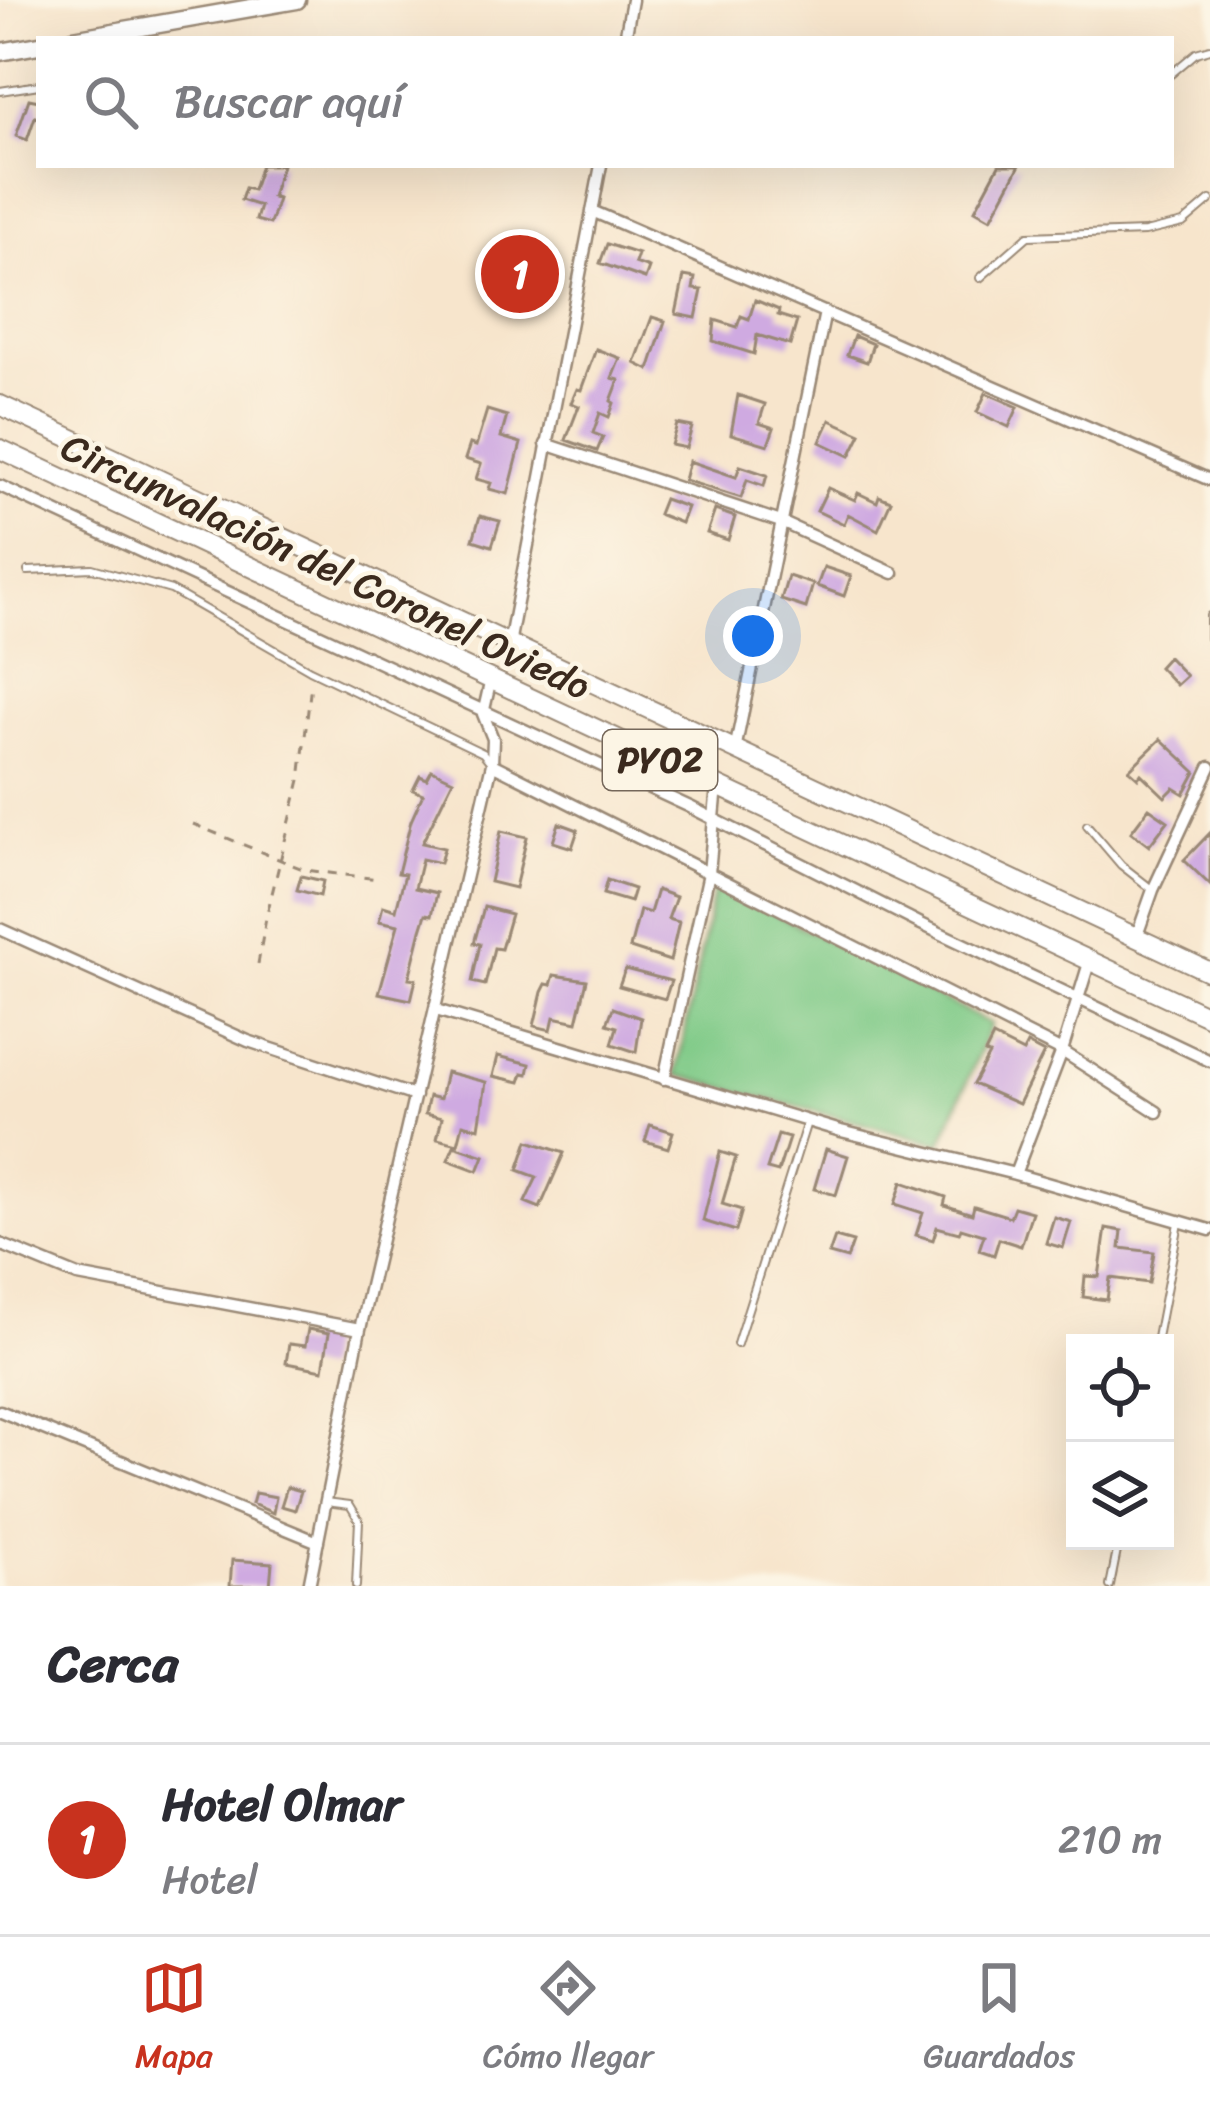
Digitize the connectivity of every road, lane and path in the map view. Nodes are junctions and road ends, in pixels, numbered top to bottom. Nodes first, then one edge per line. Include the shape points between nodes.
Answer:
1 (297, 0) edge
2 (632, 0) edge
3 (90, 36) edge
4 (626, 36) edge
5 (36, 46) edge
6 (1210, 49) edge
7 (0, 52) edge
8 (1174, 71) edge
9 (36, 85) edge
10 (0, 91) edge
11 (600, 168) edge
12 (1210, 200) edge
13 (592, 211) junction
14 (980, 278) dead end
15 (825, 312) junction
16 (0, 405) edge
17 (547, 444) junction
18 (0, 448) edge
19 (1210, 480) edge
20 (0, 486) edge
21 (781, 522) junction
22 (28, 571) dead end
23 (893, 573) dead end
24 (1210, 616) edge
25 (1210, 638) edge
26 (509, 644) junction
27 (310, 670) junction
28 (491, 679) junction
29 (483, 714) junction
30 (735, 751) junction
31 (492, 764) junction
32 (1210, 767) edge
33 (717, 786) junction
34 (714, 820) junction
35 (193, 824) dead end
36 (1088, 825) dead end
37 (279, 862) junction
38 (709, 873) junction
39 (378, 879) dead end
40 (1153, 890) junction
41 (0, 929) edge
42 (1136, 938) junction
43 (1089, 963) junction
44 (258, 964) dead end
45 (1210, 972) edge
46 (1078, 998) junction
47 (436, 1010) junction
48 (1210, 1017) edge
49 (1061, 1051) junction
50 (1210, 1061) edge
51 (664, 1079) junction
52 (415, 1096) junction
53 (1157, 1112) dead end
54 (807, 1122) junction
55 (1015, 1174) junction
56 (1180, 1220) junction
57 (1210, 1230) edge
58 (0, 1244) edge
59 (360, 1329) junction
60 (1158, 1334) edge
61 (736, 1344) dead end
62 (0, 1411) edge
63 (326, 1502) junction
64 (318, 1542) junction
65 (1117, 1550) edge
66 (309, 1586) edge
67 (356, 1586) edge
68 (1110, 1586) edge

1 - 3 main road
2 - 4 street
5 - 7 main road
6 - 8 lane
9 - 10 lane
11 - 13 street
12 - 14 lane via 1183,223 1145,232 1028,236
13 - 15 street
13 - 17 street
15 - 19 street
15 - 21 street
16 - 26 highway, Circunvalación del Coronel Oviedo / PY02
17 - 21 street
17 - 26 street
18 - 28 highway, Circunvalación del Coronel Oviedo / PY02
20 - 29 street
21 - 23 street
21 - 30 street
22 - 27 lane via 92,568 171,590
24 - 25 lane
26 - 30 highway, Circunvalación del Coronel Oviedo / PY02
27 - 31 lane
27 - 37 path via 300,779
28 - 29 street
28 - 33 highway, Circunvalación del Coronel Oviedo / PY02
29 - 31 street
29 - 34 street
30 - 42 highway, Circunvalación del Coronel Oviedo / PY02
31 - 38 street
31 - 47 street
32 - 40 street
33 - 34 street
33 - 43 highway, Circunvalación del Coronel Oviedo / PY02
34 - 38 street
34 - 46 street
35 - 37 path
36 - 40 lane
37 - 39 path
37 - 44 path
38 - 49 street
38 - 51 street
40 - 42 street
41 - 52 street via 248,1041
42 - 45 highway, Circunvalación del Coronel Oviedo / PY02
43 - 46 street
43 - 48 highway, Circunvalación del Coronel Oviedo / PY02
46 - 49 street
46 - 50 street
47 - 51 street
47 - 52 street
49 - 53 street
49 - 55 street
51 - 54 street
52 - 59 street
54 - 55 street
54 - 61 lane
55 - 56 street
56 - 57 street
56 - 60 lane
58 - 59 street via 78,1276
59 - 63 street
62 - 64 street
63 - 64 street
63 - 67 lane via 350,1504 359,1520
64 - 66 street
65 - 68 lane

